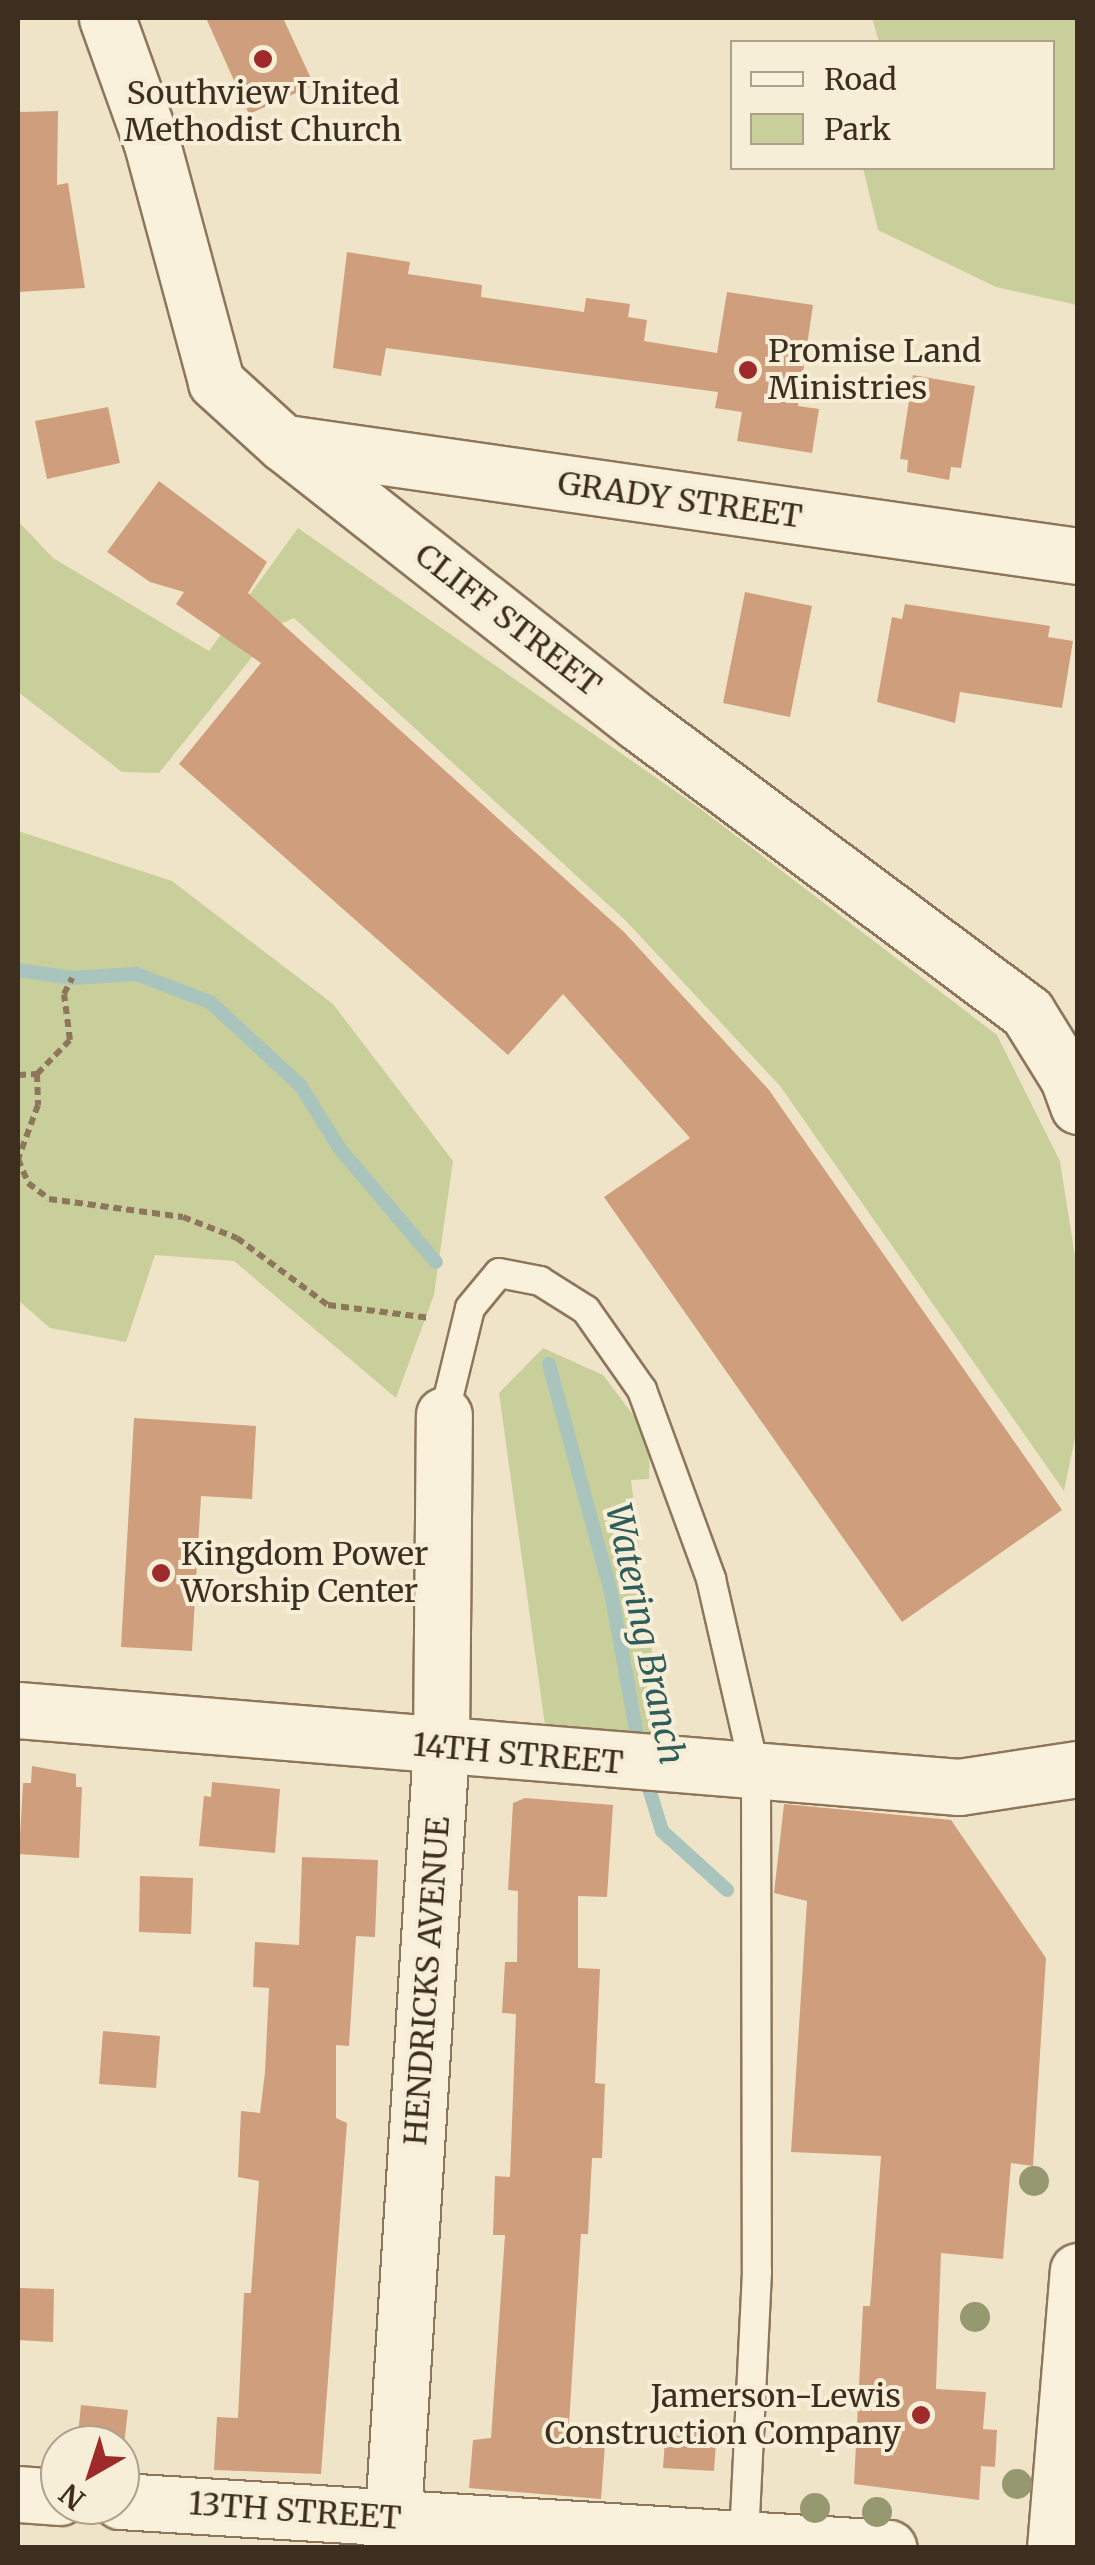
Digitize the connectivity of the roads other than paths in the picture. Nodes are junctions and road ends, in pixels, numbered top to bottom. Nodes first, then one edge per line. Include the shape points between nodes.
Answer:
1 (107, 18) edge
2 (283, 443) junction
3 (1078, 556) edge
4 (1078, 1106) edge
5 (444, 1415) joint
6 (18, 1710) edge
7 (442, 1747) junction
8 (1078, 1769) edge
9 (756, 1775) junction
10 (1078, 2271) edge
11 (140, 2502) edge
12 (392, 2532) edge
13 (744, 2539) junction
14 (889, 2548) edge
15 (1055, 2548) edge

1 - 2 street, CLIFF STREET via 152,144 216,382
2 - 3 street, GRADY STREET
2 - 4 street, CLIFF STREET via 639,723 1027,1012
5 - 7 street, HENDRICKS AVENUE
5 - 9 lane via 470,1308 499,1274 540,1281 586,1310 642,1390 712,1579
6 - 7 street, 14TH STREET
7 - 9 street, 14TH STREET
7 - 12 street, HENDRICKS AVENUE
8 - 9 street, 14TH STREET via 958,1787
9 - 13 lane via 757,2272
10 - 15 street
11 - 12 street, 13TH STREET
12 - 13 street, 13TH STREET
13 - 14 street, 13TH STREET

